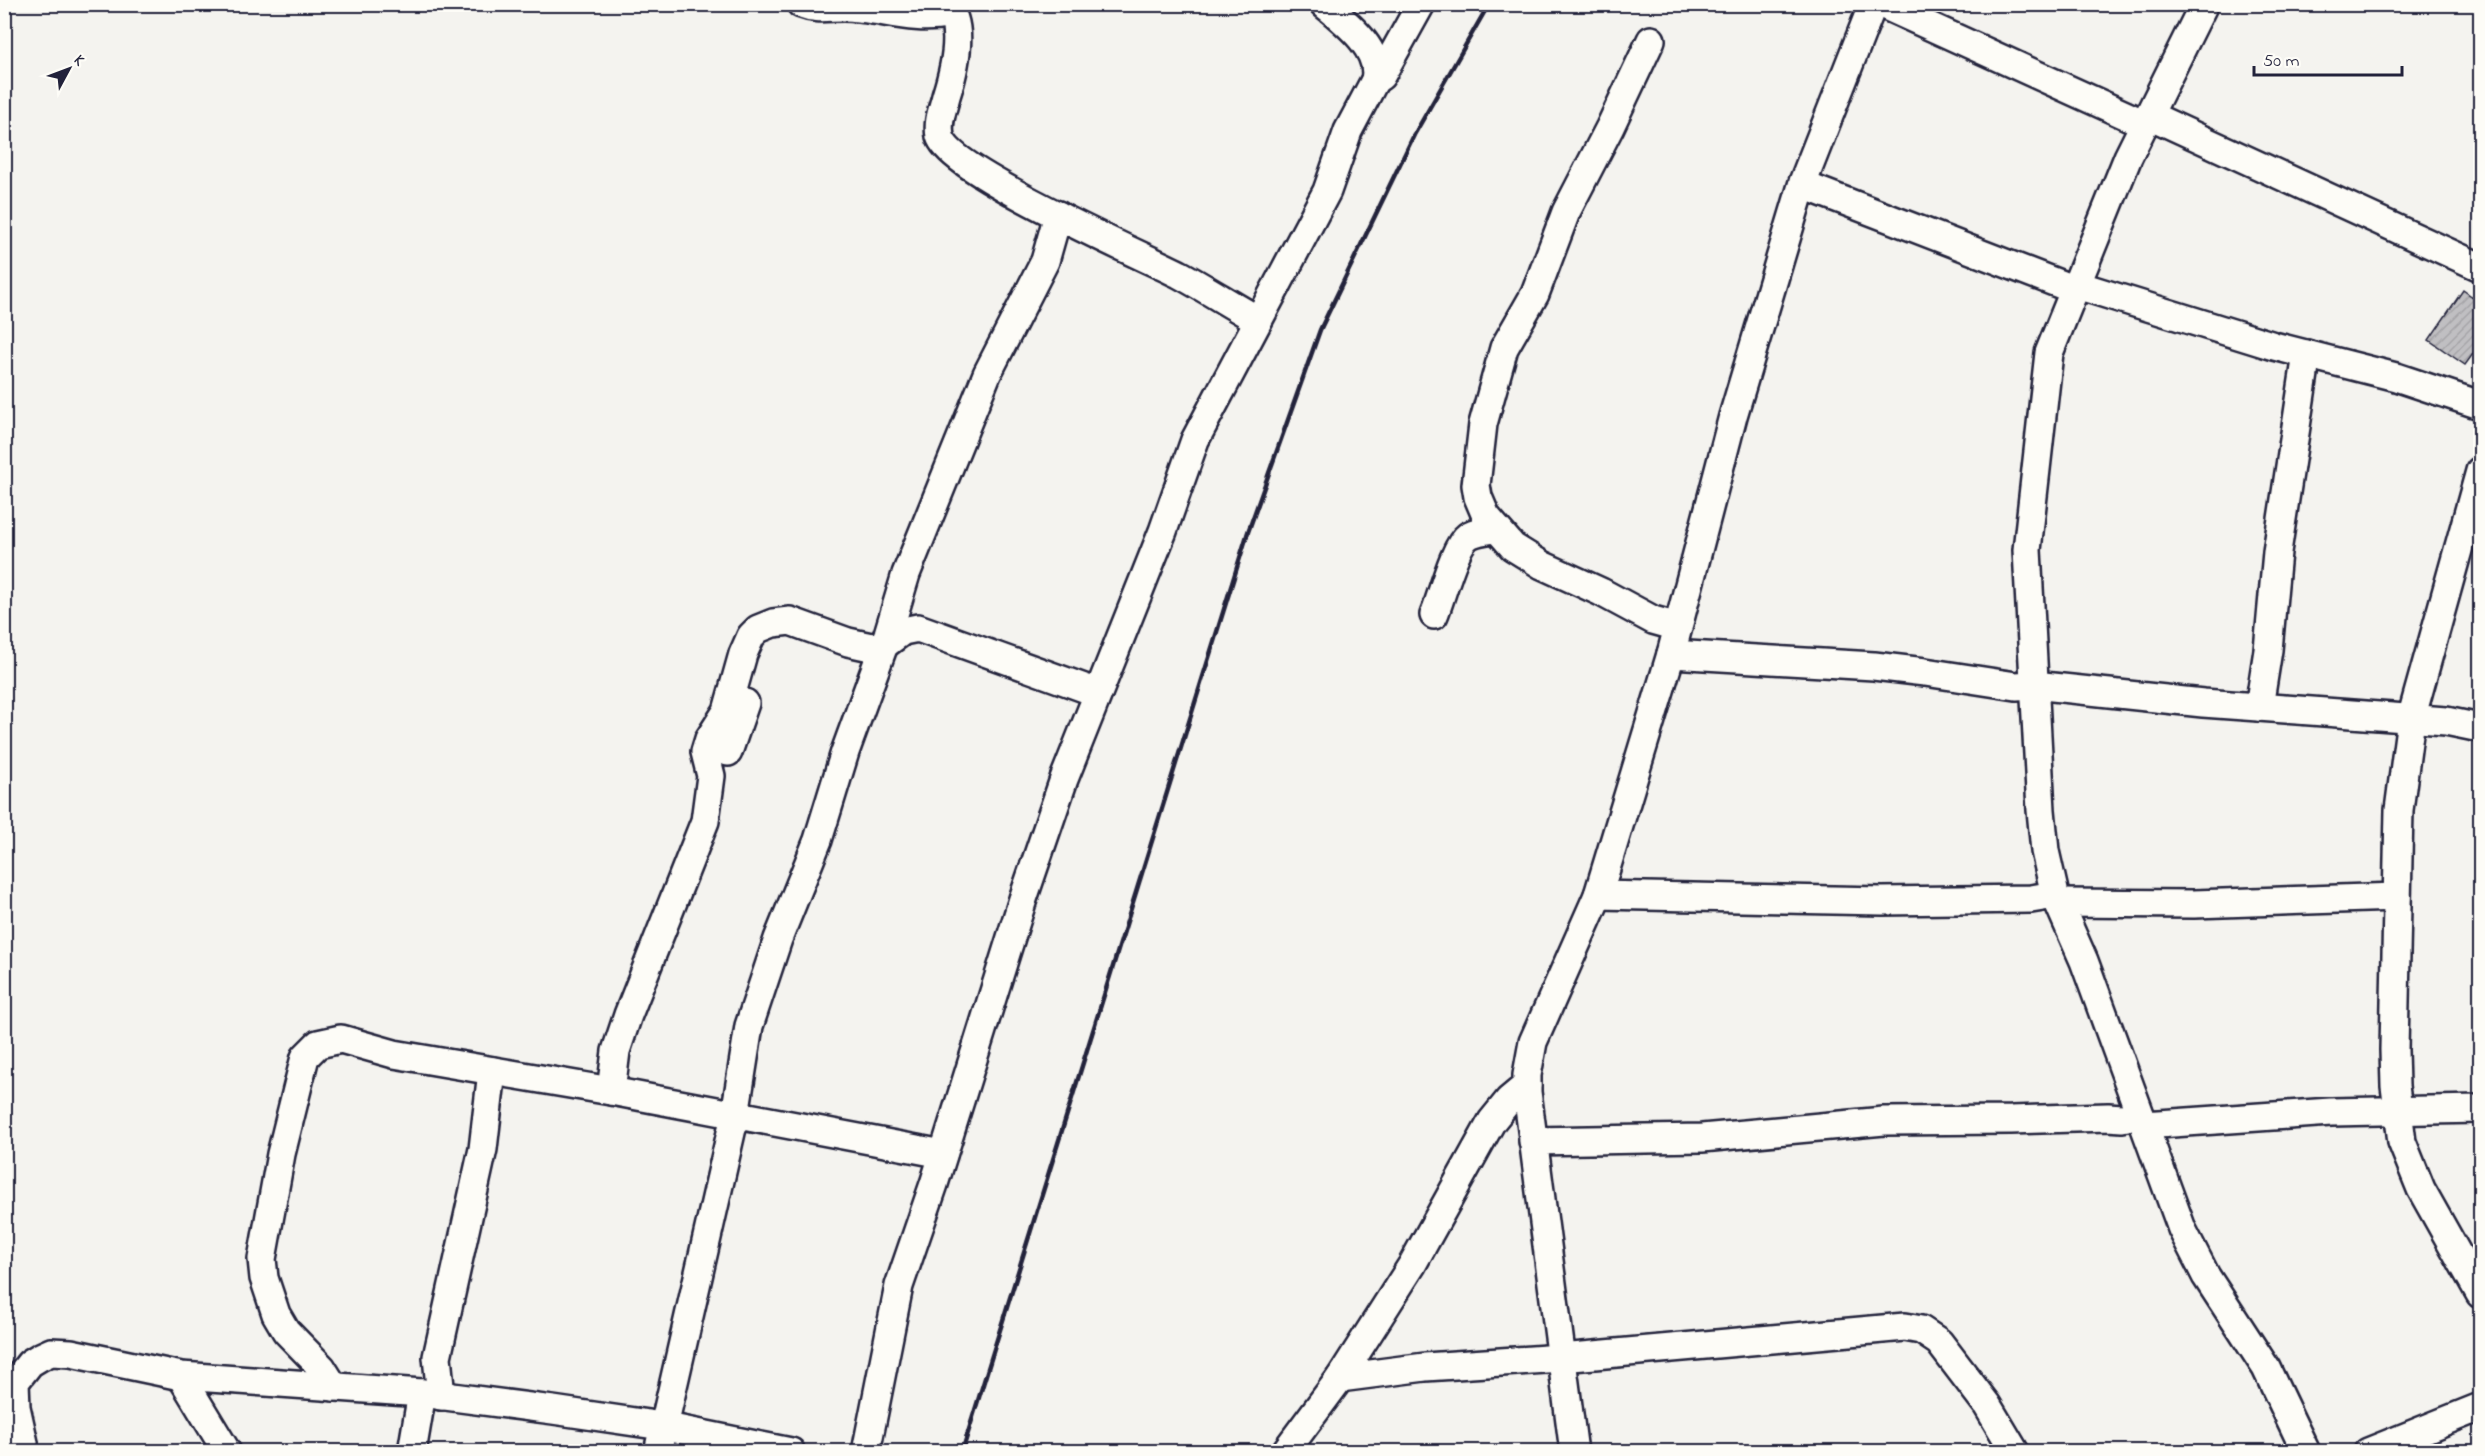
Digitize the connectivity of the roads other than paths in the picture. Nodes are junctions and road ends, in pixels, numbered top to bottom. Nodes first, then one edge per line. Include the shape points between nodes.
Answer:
1 (801, 4) edge
2 (1324, 4) edge
3 (1421, 4) edge
4 (1873, 4) edge
5 (1881, 4) edge
6 (2204, 4) edge
7 (1651, 40) dead end
8 (1375, 80) junction
9 (2147, 119) junction
10 (1803, 185) junction
11 (1058, 215) junction
12 (2481, 267) edge
13 (2076, 287) junction
14 (1258, 320) junction
15 (2307, 354) junction
16 (2481, 405) edge
17 (2481, 471) edge
18 (1496, 528) junction
19 (1434, 615) dead end
20 (773, 622) junction
21 (1678, 627) junction
22 (884, 645) junction
23 (1671, 654) junction
24 (2034, 685) junction
25 (1098, 693) junction
26 (2259, 707) junction
27 (2411, 719) junction
28 (2481, 728) edge
29 (728, 752) dead end
30 (1598, 895) junction
31 (2397, 897) junction
32 (2057, 899) junction
33 (492, 1071) junction
34 (1527, 1085) junction
35 (611, 1091) junction
36 (2481, 1109) edge
37 (2399, 1111) junction
38 (735, 1115) junction
39 (2142, 1120) junction
40 (1533, 1141) junction
41 (943, 1154) junction
42 (2481, 1294) edge
43 (1561, 1358) junction
44 (181, 1376) junction
45 (1340, 1378) junction
46 (334, 1387) junction
47 (431, 1394) junction
48 (2481, 1407) edge
49 (660, 1439) edge
50 (24, 1443) dead end
51 (227, 1452) edge
52 (412, 1452) edge
53 (791, 1452) edge
54 (866, 1452) edge
55 (1285, 1452) edge
56 (1574, 1452) edge
57 (2015, 1452) edge
58 (2306, 1452) edge
59 (2368, 1452) edge

1 - 11 street via 819,9 843,7 933,18 947,15 954,19 955,51 940,118 941,138 949,150 977,171
2 - 8 street via 1367,47
3 - 8 street via 1381,76
4 - 10 street
5 - 9 street
6 - 9 street
7 - 18 street via 1566,212 1535,294 1504,348 1483,424 1476,472 1478,497
8 - 14 street via 1348,131 1327,191
9 - 12 street
9 - 13 street
10 - 13 street
10 - 21 street via 1733,416
11 - 14 street via 1180,275
11 - 22 street via 1046,261 987,374 906,574
13 - 15 street
13 - 24 street via 2049,353 2027,550
14 - 25 street via 1196,440
15 - 16 street
15 - 26 street via 2277,552
17 - 27 street
18 - 19 street via 1469,535 1462,542
18 - 21 street via 1513,547 1542,565 1653,620
20 - 22 street via 790,621 859,645
20 - 29 street
20 - 35 street via 751,636 727,711 709,739 705,752 711,776 705,821 628,1015 616,1051
21 - 23 street
22 - 25 street via 903,631 918,627
22 - 38 street via 818,840 748,1026
23 - 24 street via 1874,666 2016,686
23 - 30 street
24 - 26 street
24 - 32 street via 2045,850
25 - 41 street via 1023,898
26 - 27 street
27 - 28 street
27 - 31 street via 2399,810
30 - 32 street via 1882,901
30 - 34 street via 1533,1042
31 - 32 street via 2194,904
31 - 37 street via 2394,1059
32 - 39 street
33 - 35 street
33 - 46 street via 394,1054 341,1039 318,1044 305,1057 281,1154 262,1259 276,1314
33 - 47 street via 483,1149
34 - 40 street
34 - 45 street via 1492,1121 1429,1237
35 - 38 street
36 - 37 street
37 - 39 street
37 - 42 street via 2402,1142 2421,1189
38 - 41 street
38 - 49 street
39 - 40 street via 2108,1117 1884,1121 1702,1138
39 - 58 street via 2182,1229 2206,1276 2266,1368
40 - 43 street
41 - 54 street via 899,1286
43 - 45 street via 1425,1367
43 - 56 street
43 - 57 street via 1913,1328 1938,1342 1987,1405
44 - 46 street
44 - 50 street via 51,1352 30,1363 15,1382
44 - 51 street
45 - 55 street
46 - 47 street
47 - 49 street
47 - 52 street
48 - 59 street
49 - 53 street

